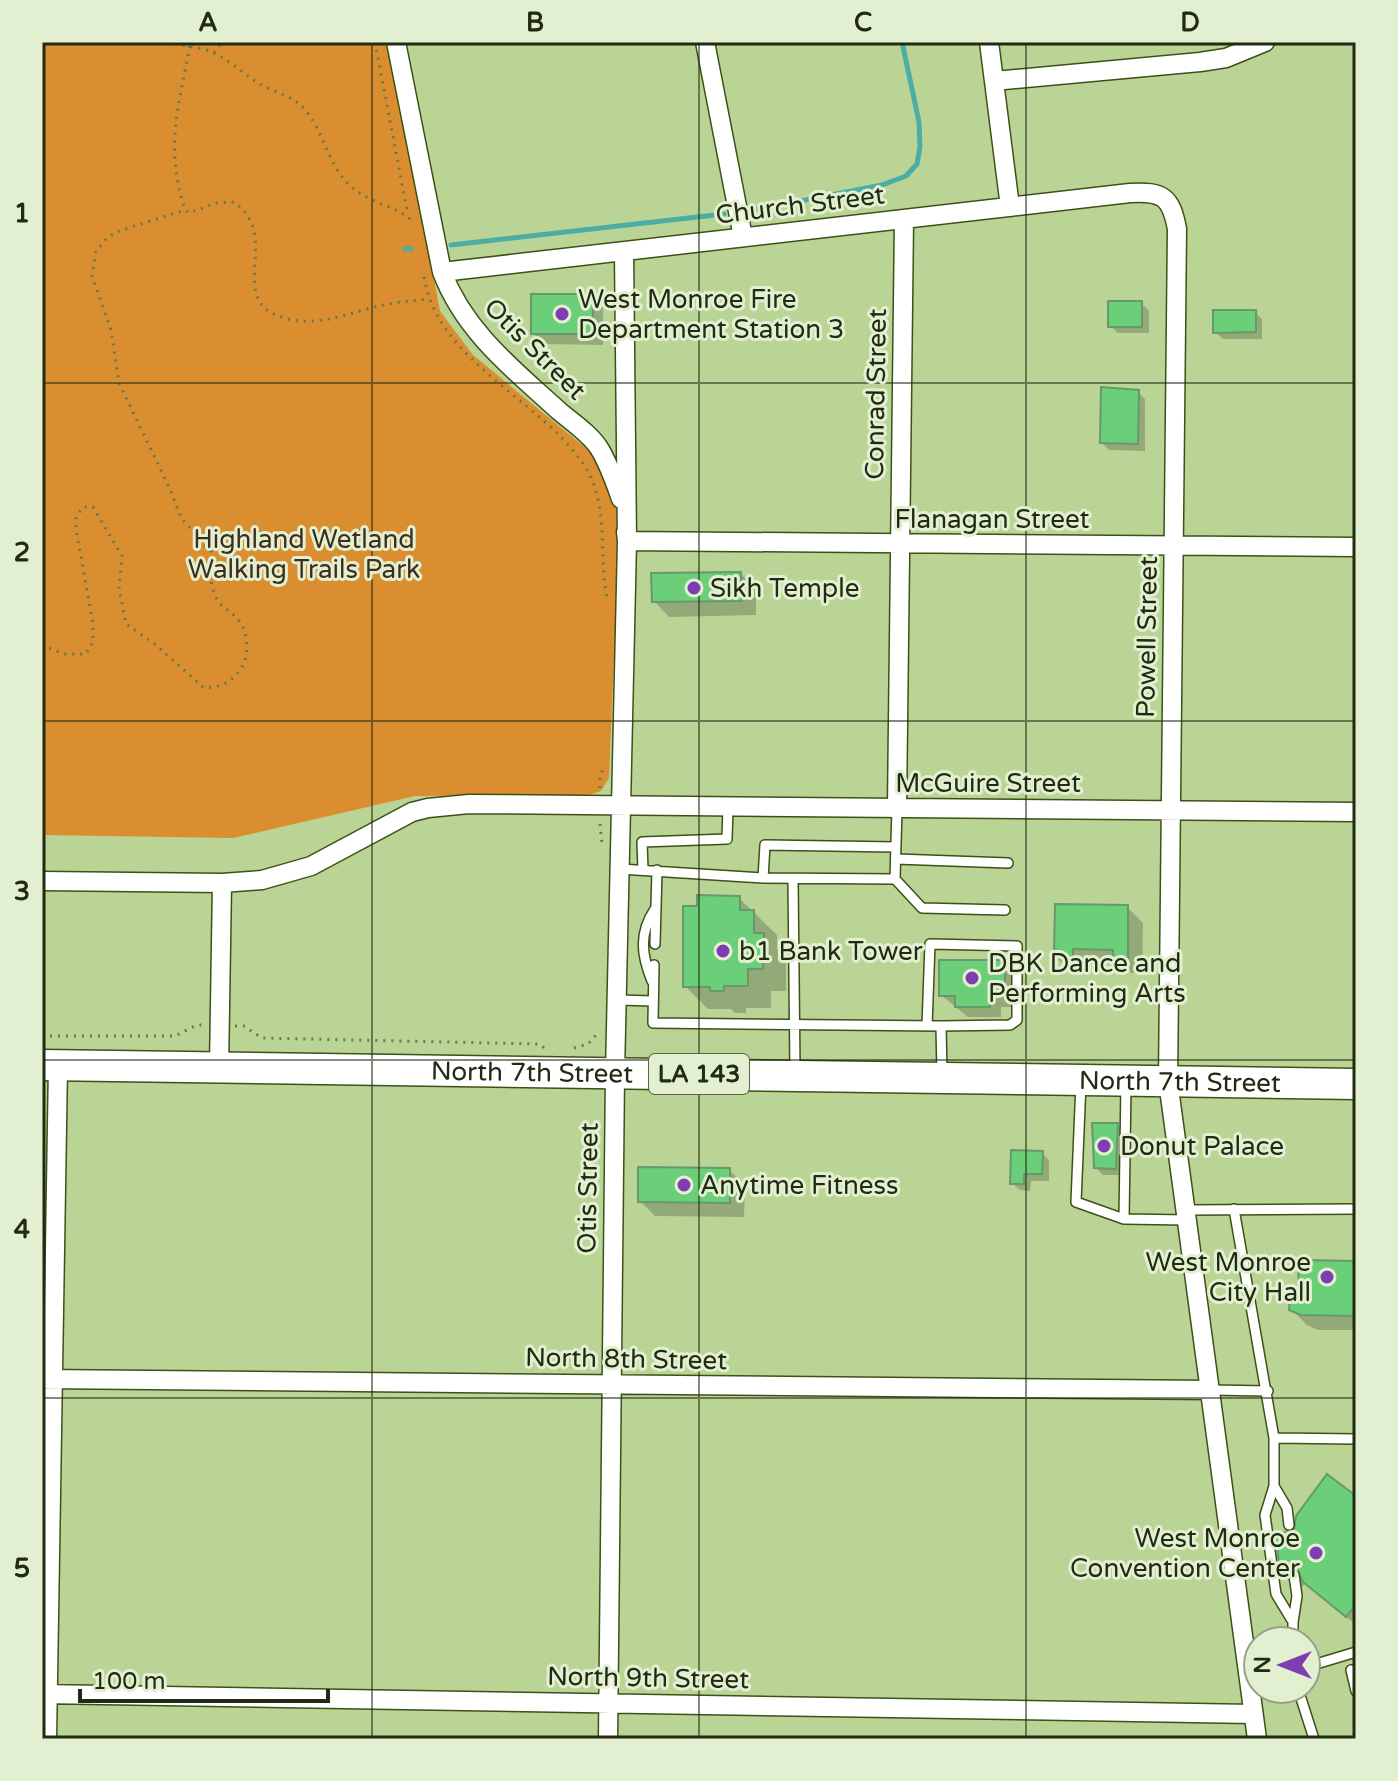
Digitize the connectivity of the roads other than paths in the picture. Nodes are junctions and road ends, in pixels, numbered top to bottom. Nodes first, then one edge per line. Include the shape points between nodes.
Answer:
1 (396, 42) edge
2 (705, 42) edge
3 (989, 42) edge
4 (1265, 42) edge
5 (994, 81) junction
6 (1163, 197) joint
7 (1010, 207) junction
8 (904, 219) junction
9 (743, 237) junction
10 (624, 252) junction
11 (442, 272) junction
12 (627, 541) junction
13 (901, 544) junction
14 (1174, 546) junction
15 (1356, 547) edge
16 (620, 804) junction
17 (728, 807) junction
18 (897, 808) junction
19 (1171, 811) junction
20 (1356, 812) edge
21 (896, 847) junction
22 (896, 859) junction
23 (1008, 863) dead end
24 (620, 869) junction
25 (643, 870) junction
26 (657, 870) junction
27 (763, 878) junction
28 (793, 879) junction
29 (895, 879) junction
30 (42, 881) edge
31 (222, 883) junction
32 (655, 909) junction
33 (1005, 910) dead end
34 (655, 944) dead end
35 (654, 965) dead end
36 (653, 986) junction
37 (619, 1000) junction
38 (653, 1001) junction
39 (794, 1024) junction
40 (927, 1026) junction
41 (941, 1026) junction
42 (50, 1065) edge
43 (219, 1068) junction
44 (615, 1073) junction
45 (795, 1075) junction
46 (942, 1078) junction
47 (1082, 1080) junction
48 (1126, 1080) junction
49 (1168, 1081) junction
50 (1356, 1084) edge
51 (1234, 1209) junction
52 (1356, 1209) edge
53 (1186, 1215) junction
54 (1124, 1219) junction
55 (48, 1380) edge
56 (612, 1385) junction
57 (1210, 1390) junction
58 (1268, 1391) junction
59 (1274, 1438) junction
60 (1356, 1439) edge
61 (1274, 1486) junction
62 (1289, 1525) dead end
63 (1294, 1575) dead end
64 (1293, 1622) joint
65 (1245, 1625) edge
66 (1356, 1652) edge
67 (1322, 1662) edge
68 (1351, 1670) dead end
69 (1356, 1691) edge
70 (44, 1694) edge
71 (608, 1704) junction
72 (1253, 1705) edge
73 (1303, 1705) edge
74 (1253, 1714) junction
75 (47, 1739) edge
76 (608, 1739) edge
77 (1257, 1739) edge
78 (1314, 1739) edge

1 - 11 street, Otis Street
2 - 9 street
3 - 5 street
4 - 5 street via 1200,62
5 - 7 street
6 - 7 street, Church Street via 1148,192
6 - 14 street, Powell Street via 1173,209 1177,229
7 - 8 street, Church Street
8 - 9 street, Church Street
8 - 13 street, Conrad Street
9 - 10 street, Church Street
10 - 11 street, Church Street
10 - 12 street, Otis Street
11 - 12 street, Otis Street via 452,298 488,347 598,446 620,498
12 - 13 street, Flanagan Street
12 - 16 street, Otis Street
13 - 14 street, Flanagan Street
13 - 18 street, Conrad Street
14 - 15 street, Flanagan Street
14 - 19 street, Powell Street
16 - 17 street, McGuire Street
16 - 24 street, Otis Street
16 - 31 street, McGuire Street via 428,808 393,820 311,866 262,880
17 - 18 street, McGuire Street
17 - 25 lane via 727,839 642,842
18 - 19 street, McGuire Street
18 - 21 lane
19 - 20 street, McGuire Street
19 - 49 street, Powell Street
21 - 22 lane
21 - 27 lane via 765,845
22 - 23 lane
22 - 29 lane
24 - 25 lane
24 - 37 street, Otis Street
25 - 26 lane
26 - 27 lane
26 - 32 lane
27 - 28 lane
28 - 29 lane
28 - 39 lane
29 - 33 lane via 922,908
30 - 31 street, McGuire Street
31 - 43 street
32 - 34 lane
32 - 36 lane via 645,925 644,961
35 - 36 lane
36 - 38 lane
37 - 38 lane
37 - 44 street, Otis Street
38 - 39 lane via 653,1023
39 - 40 lane
39 - 45 lane
40 - 41 lane
40 - 41 lane via 930,944 1017,946 1017,1020 1010,1025
41 - 46 lane
42 - 43 main road, North 7th Street / LA 143
42 - 55 street
43 - 44 main road, North 7th Street / LA 143
44 - 45 main road, North 7th Street / LA 143
44 - 56 street, Otis Street
45 - 46 main road, North 7th Street / LA 143
46 - 47 main road, North 7th Street / LA 143
47 - 48 main road, North 7th Street / LA 143
47 - 54 lane via 1076,1202
48 - 49 main road, North 7th Street / LA 143
48 - 54 lane
49 - 50 main road, North 7th Street / LA 143
49 - 53 street, Powell Street
51 - 52 lane
51 - 53 lane
51 - 58 lane
53 - 54 lane
53 - 57 street, Powell Street
55 - 56 street, North 8th Street
55 - 70 street
56 - 57 street, North 8th Street
56 - 71 street, Otis Street
57 - 58 lane
57 - 65 street, Powell Street
58 - 59 lane
59 - 60 lane
59 - 61 lane
61 - 62 lane via 1287,1508
61 - 64 lane via 1265,1515 1276,1594
63 - 64 lane
66 - 67 lane
68 - 69 lane
70 - 71 street, North 9th Street
70 - 75 street
71 - 74 street, North 9th Street
71 - 76 street, Otis Street
72 - 74 street, Powell Street
73 - 78 lane
74 - 77 street, Powell Street

